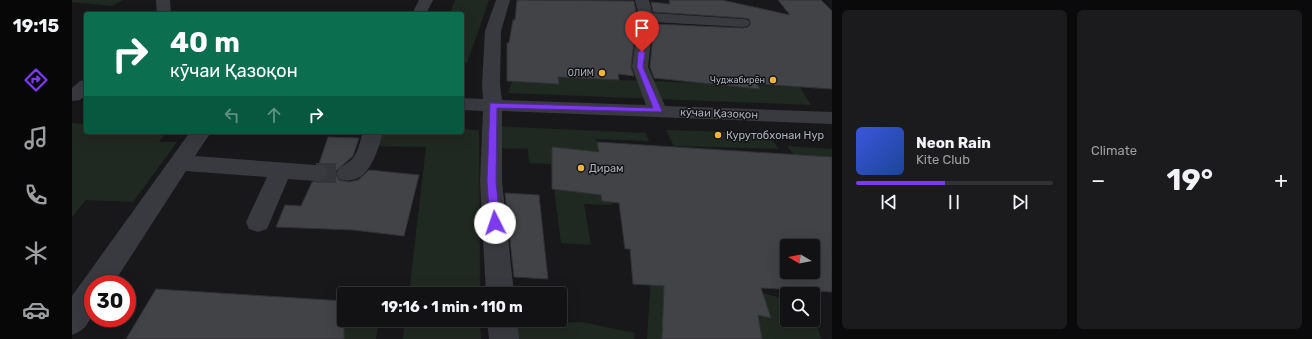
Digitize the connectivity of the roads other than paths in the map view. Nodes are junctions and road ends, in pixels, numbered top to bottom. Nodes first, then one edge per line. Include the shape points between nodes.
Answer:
1 (163, 0) edge
2 (426, 0) edge
3 (503, 0) edge
4 (642, 0) edge
5 (164, 12) edge
6 (420, 12) edge
7 (646, 17) junction
8 (743, 23) dead end
9 (464, 104) edge
10 (493, 105) junction
11 (658, 111) junction
12 (832, 118) edge
13 (200, 134) edge
14 (372, 134) edge
15 (180, 163) junction
16 (281, 170) junction
17 (316, 173) tunnel mouth
18 (347, 173) tunnel mouth
19 (258, 222) dead end
20 (103, 275) edge
21 (499, 287) edge
22 (84, 303) edge
23 (72, 321) edge
24 (503, 327) edge
25 (504, 339) edge

1 - 5 street
2 - 6 street
3 - 10 street via 493,31
4 - 7 street
7 - 8 street
7 - 11 street via 640,67
9 - 10 street, кӯчаи Қазоқон
10 - 11 street, кӯчаи Қазоқон
10 - 21 street via 491,181
11 - 12 street, кӯчаи Қазоқон
13 - 15 street
14 - 18 street via 359,166
15 - 16 street
15 - 20 street
16 - 17 street
16 - 19 street
22 - 23 street
24 - 25 street

